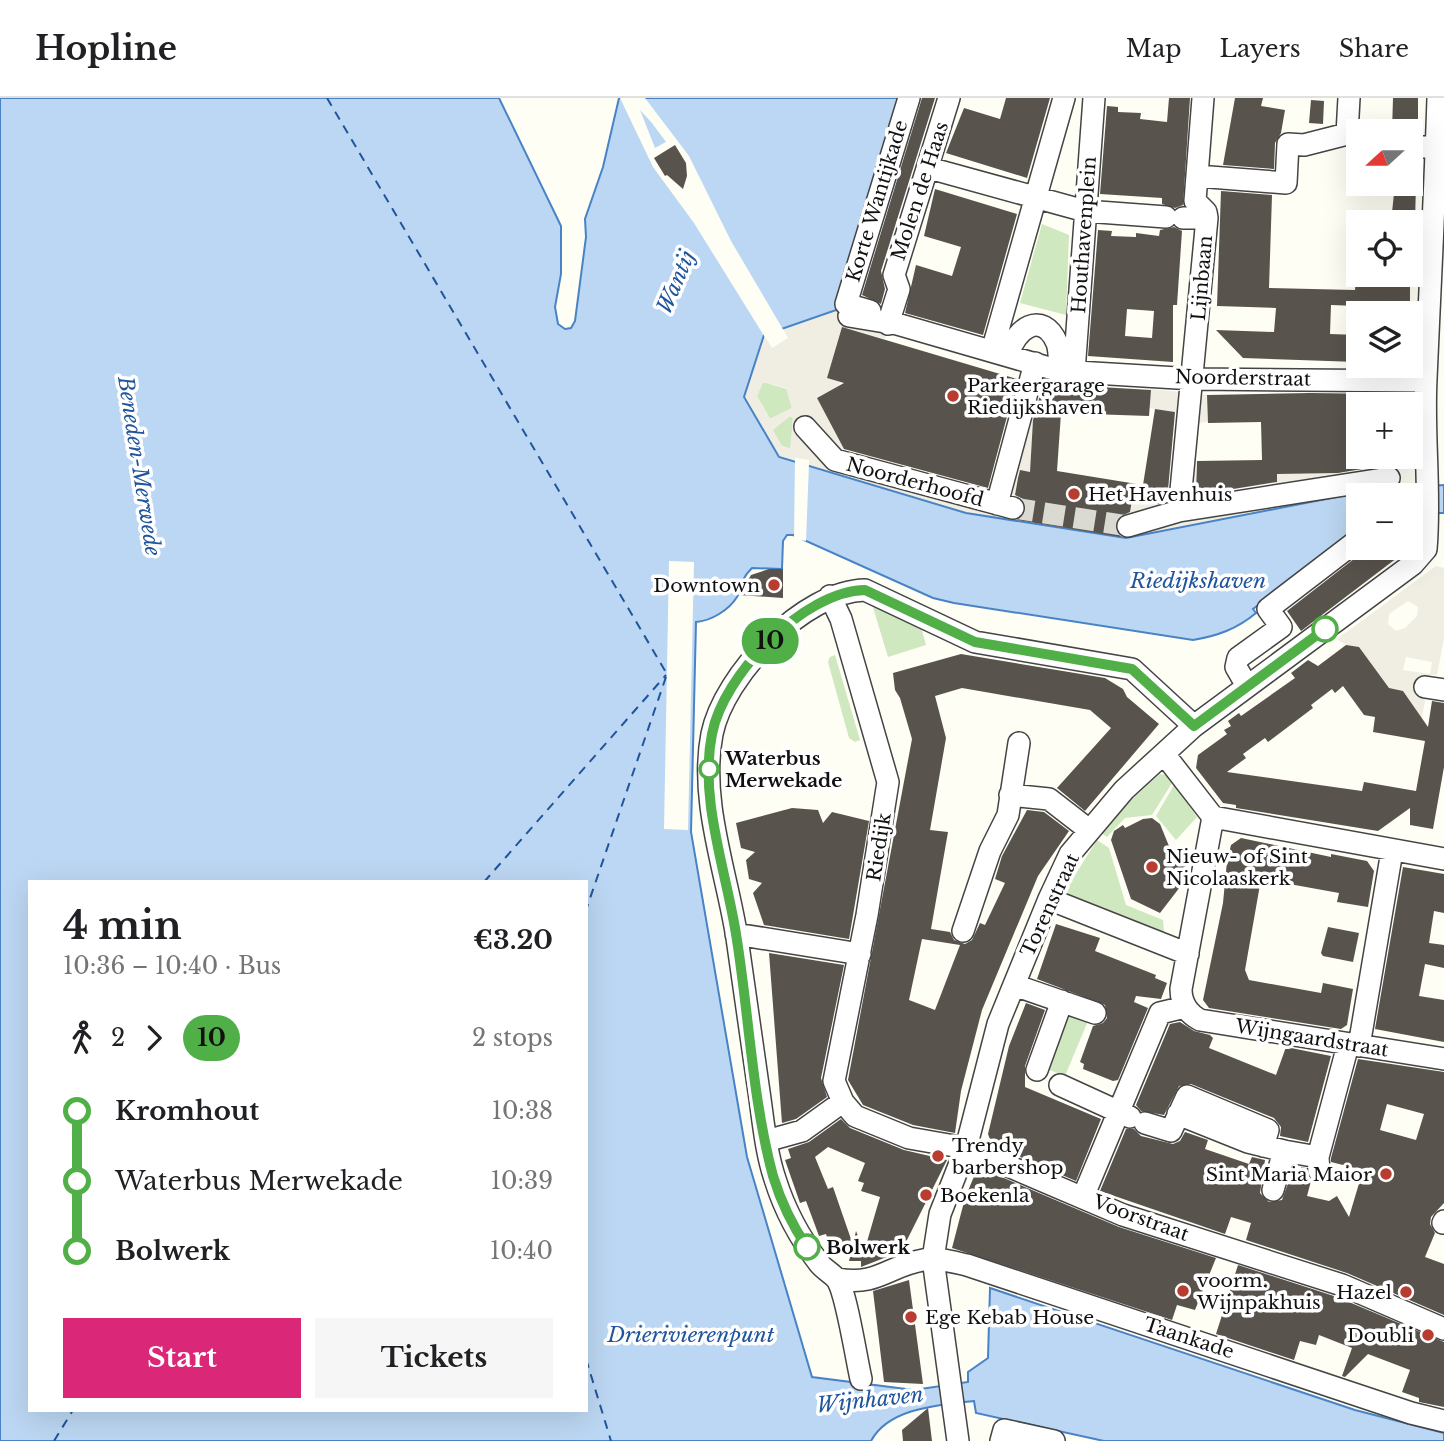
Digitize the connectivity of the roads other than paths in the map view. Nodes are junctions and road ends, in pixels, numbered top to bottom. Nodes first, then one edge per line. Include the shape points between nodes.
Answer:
1 (909, 98) edge
2 (949, 98) edge
3 (1064, 98) edge
4 (1094, 98) edge
5 (1203, 98) edge
6 (1349, 98) edge
7 (1438, 98) edge
8 (1351, 119) edge
9 (1346, 141) edge
10 (929, 168) junction
11 (1197, 176) junction
12 (1037, 200) junction
13 (1085, 211) junction
14 (1207, 218) junction
15 (849, 316) dead end
16 (882, 323) junction
17 (1437, 329) edge
18 (1000, 353) junction
19 (1035, 363) junction
20 (1067, 371) junction
21 (1194, 379) junction
22 (1426, 381) junction
23 (805, 427) dead end
24 (1389, 478) dead end
25 (1179, 511) junction
26 (1128, 526) tunnel mouth
27 (1346, 549) edge
28 (1435, 552) edge
29 (830, 596) junction
30 (1247, 686) junction
31 (1194, 726) junction
32 (1018, 743) dead end
33 (1164, 754) junction
34 (1010, 795) junction
35 (1213, 817) junction
36 (1089, 830) junction
37 (1392, 851) junction
38 (1444, 859) edge
39 (1049, 899) junction
40 (963, 931) dead end
41 (736, 934) junction
42 (860, 954) junction
43 (1188, 954) junction
44 (1014, 985) junction
45 (1062, 1002) junction
46 (1185, 1007) junction
47 (1095, 1013) dead end
48 (1353, 1046) junction
49 (1444, 1059) edge
50 (1037, 1070) dead end
51 (1060, 1086) dead end
52 (838, 1105) junction
53 (1131, 1117) junction
54 (766, 1141) junction
55 (966, 1148) junction
56 (1284, 1151) junction
57 (1273, 1190) dead end
58 (1083, 1197) junction
59 (933, 1259) junction
60 (838, 1279) junction
61 (1444, 1329) edge
62 (861, 1379) dead end
63 (1444, 1421) edge
64 (958, 1441) edge
65 (1001, 1441) edge
66 (1054, 1441) edge

1 - 16 street, Korte Wantijkade via 846,304 879,314
2 - 10 street, Molen de Haas
3 - 12 street, Houthavenplein
4 - 13 street, Houthavenplein
5 - 11 street, Lijnbaan
6 - 8 street
7 - 17 street
9 - 11 street via 1288,144 1286,183
10 - 12 street
10 - 16 street, Molen de Haas via 894,275 899,289
11 - 14 street, Lijnbaan via 1195,201
12 - 13 street
12 - 18 street, Houthavenplein
13 - 14 street
13 - 20 street, Houthavenplein
14 - 21 street, Lijnbaan
15 - 16 street, Noorderstraat
16 - 18 street, Noorderstraat
17 - 22 street
18 - 19 street, Noorderstraat
18 - 20 street via 1032,324 1052,333
19 - 20 street, Noorderstraat
19 - 23 street, Noorderhoofd via 1005,506 835,460
20 - 21 street, Noorderstraat
21 - 22 street, Noorderstraat
21 - 25 street, Lijnbaan
22 - 28 street via 1429,521
24 - 25 street
25 - 26 street
27 - 30 street via 1268,609 1281,627 1238,658 1236,667
28 - 30 street, Torenstraat
29 - 31 street via 865,590 975,642 1132,669
29 - 41 street via 754,653 726,695 712,731 713,815
29 - 42 street, Riedijk via 841,619 888,782
30 - 31 street, Torenstraat
31 - 33 street, Torenstraat
32 - 34 street
33 - 35 street
33 - 36 street, Torenstraat
34 - 36 street via 1049,799
34 - 40 street via 1008,815 990,851
35 - 37 street
35 - 43 street
36 - 39 street, Torenstraat via 1070,854
37 - 38 street
37 - 48 street
39 - 43 street
39 - 44 street, Torenstraat
41 - 42 street
41 - 54 street
42 - 52 street, Riedijk via 834,1081
43 - 46 street via 1181,989
44 - 45 street
44 - 55 street, Torenstraat via 998,1024
45 - 47 street
45 - 50 street
46 - 48 street, Wijngaardstraat via 1200,1020
46 - 53 street via 1160,1013
48 - 49 street, Wijngaardstraat
48 - 56 street via 1319,1164
51 - 53 street
52 - 54 street via 802,1131
52 - 55 street, Voorstraat via 909,1138
53 - 56 street via 1171,1131 1187,1096 1268,1130 1263,1146
53 - 58 street
54 - 60 street via 784,1207 822,1267
55 - 58 street, Voorstraat
55 - 59 street, Torenstraat via 940,1214
56 - 57 street
58 - 61 street, Voorstraat via 1123,1215 1342,1284
59 - 60 street via 858,1283
59 - 63 street, Taankade via 982,1269
59 - 64 street, Torenstraat
60 - 62 street
65 - 66 street via 1004,1430

